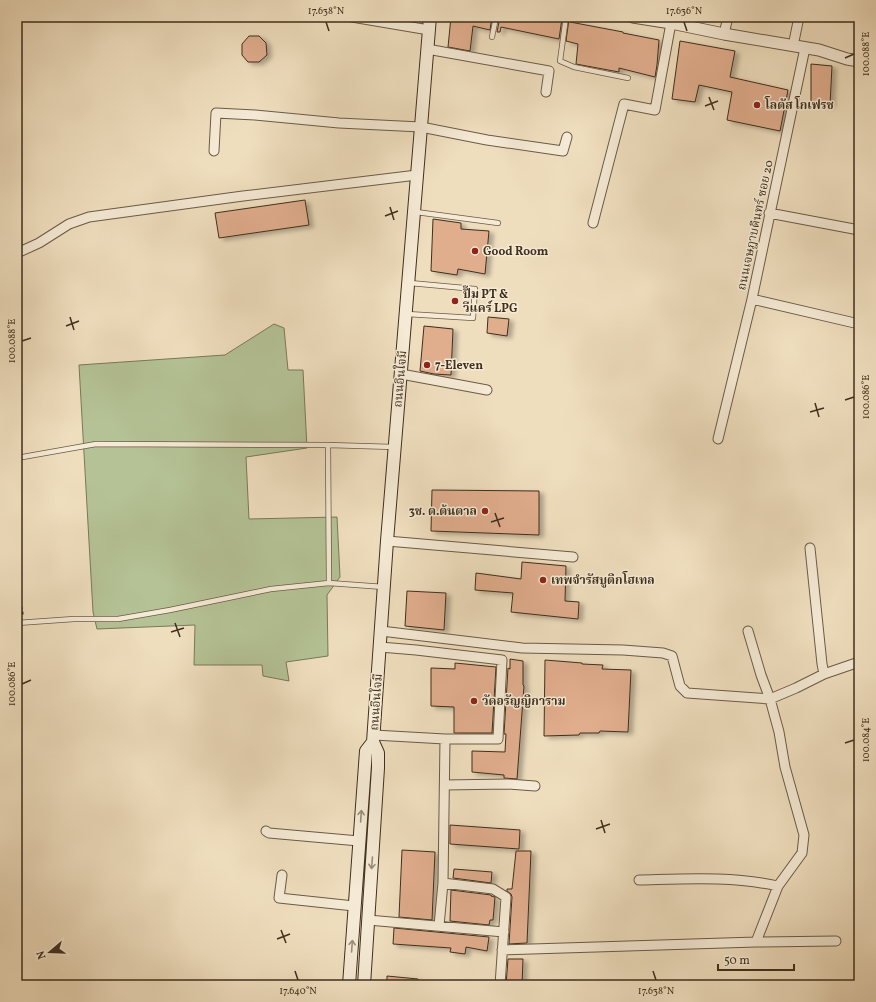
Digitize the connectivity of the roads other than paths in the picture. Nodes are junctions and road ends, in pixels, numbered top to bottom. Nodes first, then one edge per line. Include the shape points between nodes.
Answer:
1 (352, 17) edge
2 (430, 17) edge
3 (496, 17) edge
4 (566, 17) edge
5 (633, 17) edge
6 (728, 17) edge
7 (799, 17) edge
8 (671, 23) junction
9 (429, 30) junction
10 (724, 34) junction
11 (492, 37) dead end
12 (793, 46) junction
13 (428, 48) junction
14 (805, 48) junction
15 (859, 61) edge
16 (628, 78) dead end
17 (546, 92) dead end
18 (421, 127) junction
19 (567, 136) dead end
20 (214, 151) dead end
21 (417, 175) junction
22 (414, 211) junction
23 (769, 213) junction
24 (498, 223) dead end
25 (594, 223) dead end
26 (859, 230) edge
27 (17, 253) edge
28 (408, 284) junction
29 (752, 300) junction
30 (405, 314) junction
31 (859, 324) edge
32 (401, 374) junction
33 (488, 390) dead end
34 (718, 439) dead end
35 (328, 445) junction
36 (395, 447) junction
37 (17, 458) edge
38 (387, 541) junction
39 (810, 548) dead end
40 (573, 557) dead end
41 (329, 583) junction
42 (384, 587) junction
43 (17, 623) edge
44 (381, 631) junction
45 (748, 631) dead end
46 (380, 647) junction
47 (859, 662) edge
48 (824, 674) junction
49 (770, 699) junction
50 (374, 738) junction
51 (445, 739) junction
52 (445, 785) junction
53 (535, 786) dead end
54 (266, 831) dead end
55 (359, 841) junction
56 (282, 875) dead end
57 (639, 880) dead end
58 (443, 883) junction
59 (778, 886) junction
60 (354, 906) junction
61 (368, 920) junction
62 (439, 926) junction
63 (504, 932) junction
64 (836, 941) dead end
65 (756, 942) junction
66 (502, 950) junction
67 (349, 985) edge
68 (364, 985) edge
69 (500, 985) edge

1 - 9 street
2 - 9 main road, ถนนอินใจมี
3 - 11 lane
4 - 16 lane via 560,61 574,67
5 - 8 street
6 - 10 street
7 - 12 street
8 - 10 street
8 - 25 street via 654,110 624,104
9 - 13 main road, ถนนอินใจมี
10 - 12 street
12 - 14 street
13 - 17 street via 548,71
13 - 18 main road, ถนนอินใจมี
14 - 15 street
14 - 23 street, ถนนเจษฎาบดินทร์ ซอย 20
18 - 19 street via 563,151
18 - 20 street via 216,113
18 - 21 main road, ถนนอินใจมี
21 - 22 main road, ถนนอินใจมี
21 - 27 street via 89,217 69,224
22 - 24 lane
22 - 28 main road, ถนนอินใจมี
23 - 26 street
23 - 29 street, ถนนเจษฎาบดินทร์ ซอย 20
28 - 30 main road, ถนนอินใจมี
28 - 30 lane via 475,289 473,318
29 - 31 street, ถนนเจษฎาบดินทร์ ซอย 20
29 - 34 street
30 - 32 main road, ถนนอินใจมี
32 - 33 street
32 - 36 main road, ถนนอินใจมี
35 - 36 lane
35 - 37 lane via 96,444
35 - 41 lane
36 - 38 main road, ถนนอินใจมี
38 - 40 street
38 - 42 main road, ถนนอินใจมี
39 - 48 street
41 - 42 lane
41 - 43 lane via 271,589 118,619
42 - 44 main road, ถนนอินใจมี
44 - 46 main road, ถนนอินใจมี
44 - 49 street via 522,648 663,653 672,656 680,686 687,693
45 - 49 street
46 - 50 main road, ถนนอินใจมี
46 - 51 street via 502,660 498,739
47 - 48 street
48 - 49 street
49 - 59 street via 804,835 802,853
50 - 51 street
55 -> 50 main road, ถนนอินใจมี via 366,751
50 -> 61 main road, ถนนอินใจมี via 378,752 378,768
51 - 52 street
52 - 53 street
52 - 58 street
54 - 55 street
55 - 60 main road, ถนนอินใจมี
56 - 60 street via 279,898
57 - 59 street via 714,878 759,881
58 - 62 street
58 - 63 street via 493,889 506,897
59 - 65 street
67 -> 60 main road, ถนนอินใจมี
61 - 62 street
61 - 68 main road, ถนนอินใจมี
62 - 63 street
63 - 66 street
64 - 65 street
65 - 66 street
66 - 69 street

